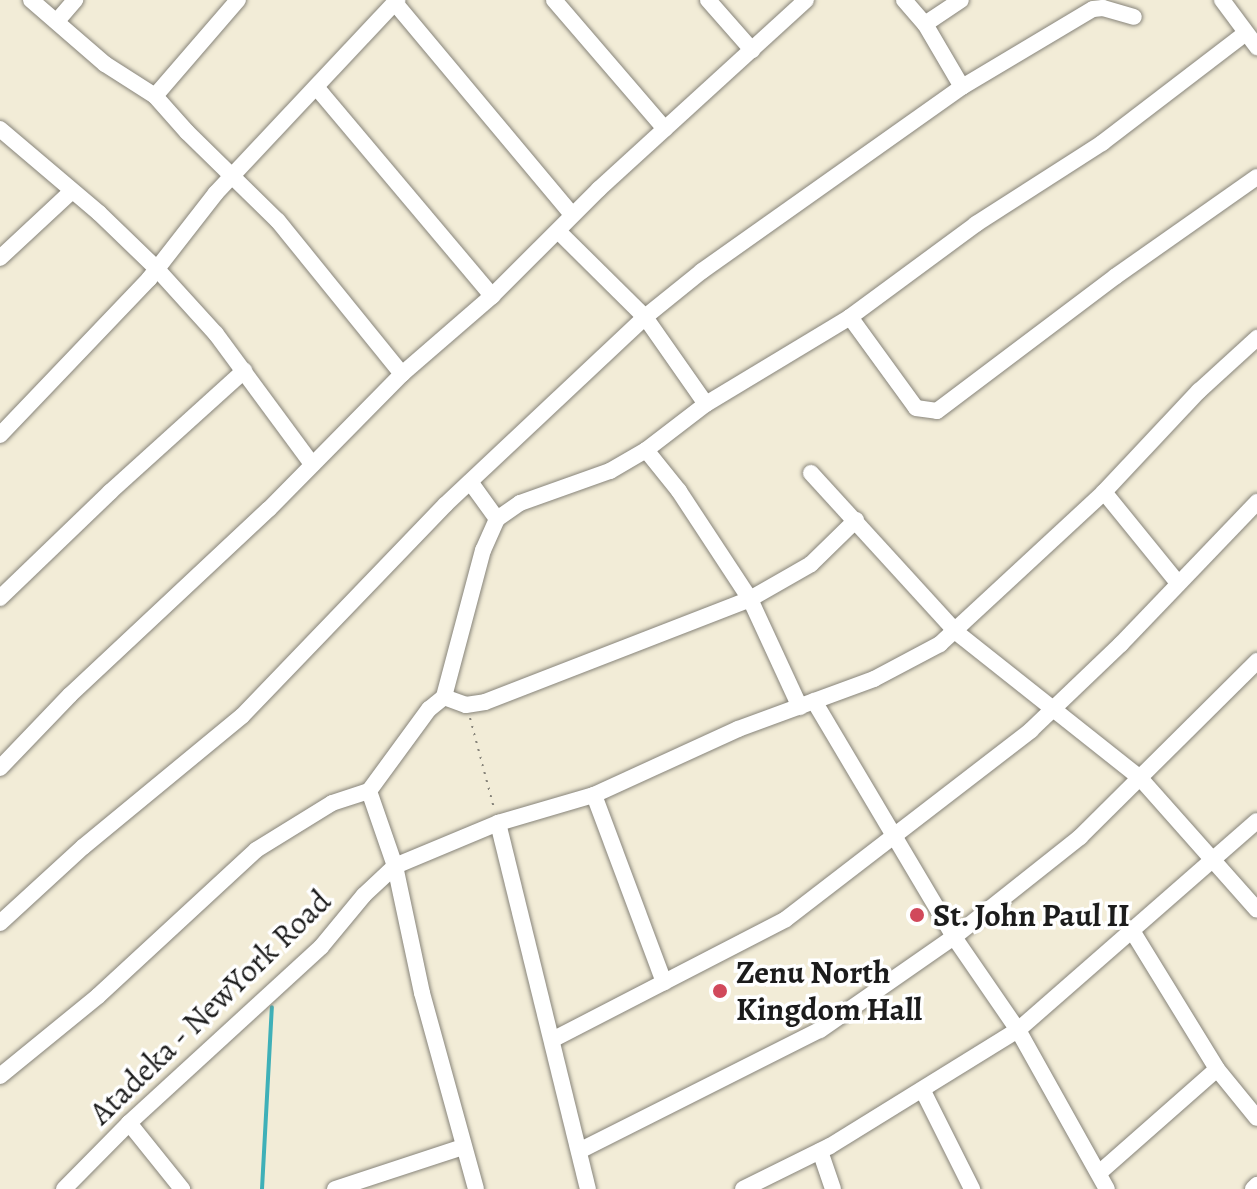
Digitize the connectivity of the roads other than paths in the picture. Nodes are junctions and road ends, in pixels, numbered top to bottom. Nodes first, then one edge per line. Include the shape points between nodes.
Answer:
1 (31, 0) edge
2 (75, 0) edge
3 (238, 0) edge
4 (554, 0) edge
5 (708, 0) edge
6 (806, 0) edge
7 (904, 0) edge
8 (961, 0) edge
9 (1222, 0) edge
10 (396, 2) edge
11 (1134, 17) dead end
12 (57, 21) junction
13 (925, 24) junction
14 (1246, 33) junction
15 (1257, 47) edge
16 (752, 50) junction
17 (962, 87) junction
18 (317, 88) junction
19 (155, 96) junction
20 (0, 129) edge
21 (665, 129) junction
22 (232, 177) junction
23 (1257, 177) edge
24 (71, 192) junction
25 (572, 215) junction
26 (559, 232) junction
27 (0, 258) edge
28 (157, 269) junction
29 (492, 296) junction
30 (645, 317) junction
31 (850, 317) junction
32 (1257, 338) edge
33 (244, 371) junction
34 (402, 374) junction
35 (706, 404) junction
36 (0, 435) edge
37 (646, 450) junction
38 (312, 464) junction
39 (811, 473) dead end
40 (471, 483) junction
41 (1104, 492) junction
42 (1257, 502) edge
43 (497, 519) junction
44 (856, 520) junction
45 (1178, 583) junction
46 (0, 598) edge
47 (750, 599) junction
48 (956, 632) junction
49 (1257, 661) edge
50 (444, 697) junction
51 (807, 704) junction
52 (1050, 709) junction
53 (0, 768) edge
54 (1140, 778) junction
55 (369, 791) junction
56 (594, 795) junction
57 (1257, 821) edge
58 (498, 823) junction
59 (893, 835) junction
60 (1216, 861) junction
61 (395, 866) junction
62 (1257, 910) edge
63 (0, 923) edge
64 (1131, 929) junction
65 (954, 937) junction
66 (664, 982) junction
67 (1018, 1030) junction
68 (552, 1040) junction
69 (1217, 1069) junction
70 (0, 1076) edge
71 (923, 1091) junction
72 (1257, 1118) edge
73 (129, 1123) junction
74 (463, 1147) junction
75 (579, 1151) junction
76 (820, 1151) junction
77 (1099, 1173) junction
78 (64, 1189) edge
79 (182, 1189) edge
80 (335, 1189) edge
81 (476, 1189) edge
82 (588, 1189) edge
83 (743, 1189) edge
84 (833, 1189) edge
85 (972, 1189) edge
86 (1107, 1189) edge

1 - 12 street
2 - 12 street
3 - 19 street
4 - 21 street
5 - 16 street
6 - 16 street
7 - 13 street
8 - 13 street
9 - 14 street
10 - 18 street
10 - 25 street
11 - 17 street via 1093,9
12 - 19 street via 105,64
13 - 17 street
14 - 15 street
14 - 31 street via 1102,143 976,224
16 - 21 street
17 - 30 street
18 - 22 street
18 - 29 street
19 - 22 street
20 - 24 street
21 - 25 street
22 - 28 street
22 - 34 street via 278,221
23 - 31 street via 937,411 916,408
24 - 27 street
24 - 28 street
25 - 26 street
26 - 29 street
26 - 30 street
28 - 33 street
28 - 36 street
29 - 34 street
30 - 35 street
30 - 40 street
31 - 35 street
32 - 41 street
33 - 38 street
33 - 46 street
34 - 38 street
35 - 37 street
37 - 43 street via 610,471 520,503
37 - 47 street
38 - 53 street
39 - 44 street
40 - 43 street
40 - 63 street via 242,716
41 - 45 street
41 - 48 street
42 - 45 street
43 - 50 street via 483,550
44 - 47 street via 811,564
44 - 48 street
45 - 52 street
47 - 50 street via 485,702 466,705
47 - 51 street
48 - 51 street via 902,666
48 - 52 street
49 - 54 street
50 - 55 street via 429,709
51 - 56 street via 738,729
51 - 59 street
52 - 54 street
52 - 59 street via 1031,730
54 - 60 street
54 - 65 street via 1048,866
55 - 61 street
55 - 70 street via 332,803 256,850 98,996
56 - 58 street
56 - 66 street
57 - 60 street
58 - 61 street
58 - 68 street
59 - 65 street
59 - 66 street via 786,919
60 - 62 street
60 - 64 street
61 - 73 street, Atadeka - NewYork Road via 321,947
61 - 74 street
64 - 67 street
64 - 69 street
65 - 67 street
65 - 75 street via 820,1030
66 - 68 street
67 - 71 street
67 - 77 street
68 - 75 street
69 - 72 street
69 - 77 street
71 - 76 street
71 - 85 street
73 - 78 street, Atadeka - NewYork Road
73 - 79 street
74 - 80 street
74 - 81 street
75 - 82 street
76 - 83 street
76 - 84 street
77 - 86 street

